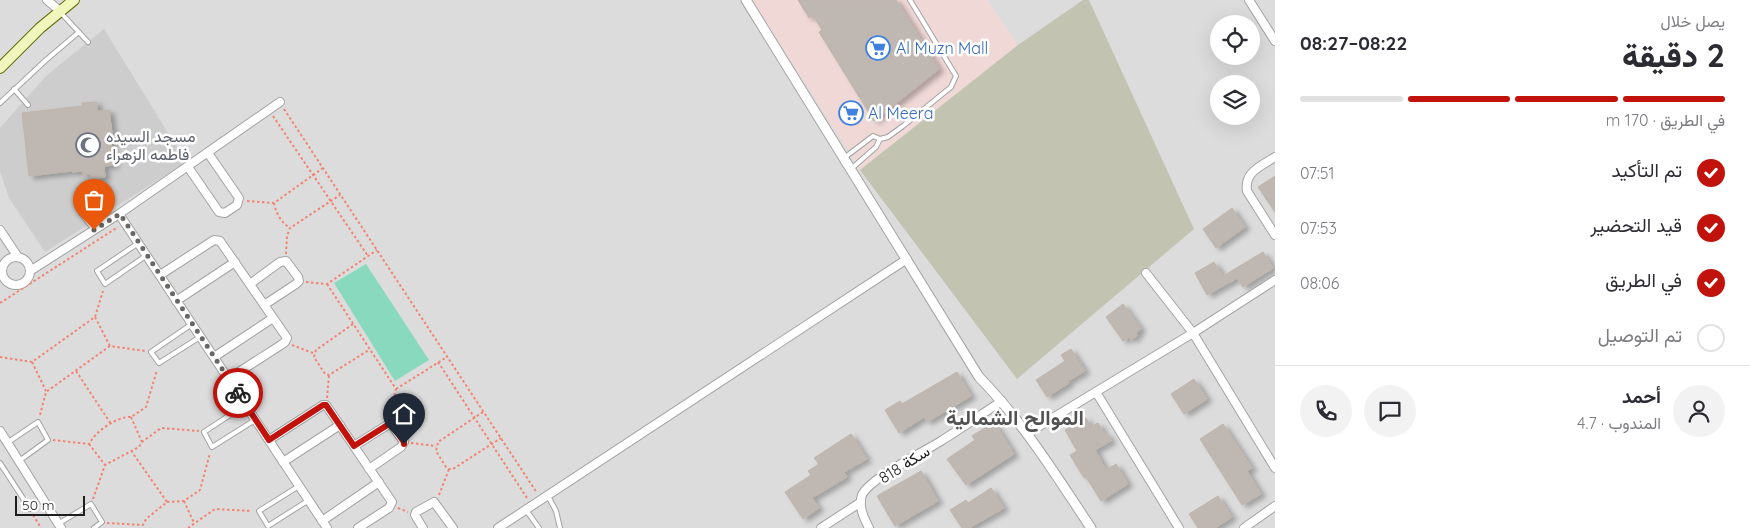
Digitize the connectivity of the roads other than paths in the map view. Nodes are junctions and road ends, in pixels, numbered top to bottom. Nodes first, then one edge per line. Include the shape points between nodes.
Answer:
1 (47, 0) edge
2 (74, 0) edge
3 (746, 0) edge
4 (910, 0) edge
5 (1249, 0) edge
6 (60, 11) junction
7 (79, 32) junction
8 (1275, 41) edge
9 (88, 42) dead end
10 (0, 68) edge
11 (14, 89) junction
12 (280, 102) road end
13 (0, 104) edge
14 (28, 105) dead end
15 (880, 139) junction
16 (208, 153) junction
17 (844, 158) junction
18 (1275, 158) edge
19 (188, 167) junction
20 (851, 168) junction
21 (81, 213) dead end
22 (120, 214) junction
23 (0, 230) edge
24 (94, 230) junction
25 (1275, 235) edge
26 (138, 243) junction
27 (147, 255) junction
28 (18, 257) junction
29 (906, 260) junction
30 (2, 262) edge
31 (235, 262) junction
32 (30, 271) junction
33 (1146, 273) dead end
34 (160, 275) junction
35 (1275, 280) edge
36 (3, 283) edge
37 (250, 284) junction
38 (176, 301) junction
39 (264, 305) junction
40 (273, 318) junction
41 (192, 324) junction
42 (1193, 333) junction
43 (200, 337) junction
44 (214, 358) junction
45 (228, 379) junction
46 (1096, 392) junction
47 (1002, 401) junction
48 (246, 405) junction
49 (256, 420) junction
50 (340, 425) junction
51 (0, 431) edge
52 (1028, 433) junction
53 (269, 440) junction
54 (7, 443) junction
55 (354, 446) junction
56 (19, 461) junction
57 (283, 462) junction
58 (0, 463) edge
59 (1275, 468) edge
60 (369, 469) junction
61 (379, 482) junction
62 (299, 486) junction
63 (545, 498) junction
64 (309, 500) junction
65 (861, 502) junction
66 (1275, 506) edge
67 (529, 508) junction
68 (30, 509) road end
69 (322, 521) junction
70 (60, 526) edge
71 (94, 528) edge
72 (327, 528) edge
73 (358, 528) edge
74 (423, 528) edge
75 (453, 528) edge
76 (498, 528) edge
77 (539, 528) edge
78 (560, 528) edge
79 (821, 528) edge
80 (869, 528) edge
81 (1090, 528) edge
82 (1179, 528) edge
83 (1244, 528) edge

1 - 6 street
2 - 6 main road
3 - 17 street
4 - 15 lane via 956,76 952,87 888,137
5 - 8 street
6 - 7 lane
6 - 10 main road
7 - 9 lane
7 - 11 lane
11 - 13 lane
11 - 14 lane
12 - 16 street
15 - 17 lane via 873,136
15 - 20 lane via 876,147
16 - 19 street
16 - 19 street via 239,200 237,205 225,213 218,212
17 - 20 street
18 - 25 street via 1254,170 1245,183
19 - 22 street
20 - 29 street
21 - 24 lane
22 - 24 street
22 - 26 street
23 - 28 street
24 - 32 street
26 - 27 street
26 - 27 lane via 97,272 105,284
27 - 34 street
28 - 30 street
28 - 32 street via 27,262
29 - 47 street via 979,377
29 - 63 street
30 - 36 street
31 - 34 street via 220,240 214,240
31 - 37 street
31 - 38 street
32 - 36 street via 23,283
33 - 42 street
34 - 38 street
35 - 42 street
37 - 39 street
37 - 39 street via 286,261 298,277 296,284
38 - 41 street
39 - 40 street
40 - 44 street
40 - 45 street via 286,340
41 - 43 street
41 - 43 lane via 152,352 159,363
42 - 46 street
42 - 59 street
43 - 44 street
44 - 45 street
45 - 48 street
46 - 52 street
46 - 82 street
47 - 52 street
47 - 65 street, سكة 818 via 871,484
48 - 49 street
48 - 49 lane via 204,432 212,447
49 - 53 street
50 - 53 street via 323,405
50 - 55 street
50 - 57 street
51 - 54 street
52 - 81 street
53 - 57 street
54 - 56 street
54 - 56 lane via 38,422 48,440
55 - 60 street
55 - 60 street via 389,424 404,442
56 - 70 street
57 - 62 street
58 - 68 lane
60 - 61 street
61 - 69 street
61 - 73 street via 392,505
62 - 64 street
62 - 64 lane via 259,512 268,526
63 - 67 street
63 - 78 lane via 556,511
64 - 69 street
65 - 79 street
65 - 80 street
66 - 83 street
67 - 76 street
67 - 77 lane
69 - 72 street
70 - 71 lane via 91,504 102,522
74 - 75 street via 415,515 430,503 436,503

